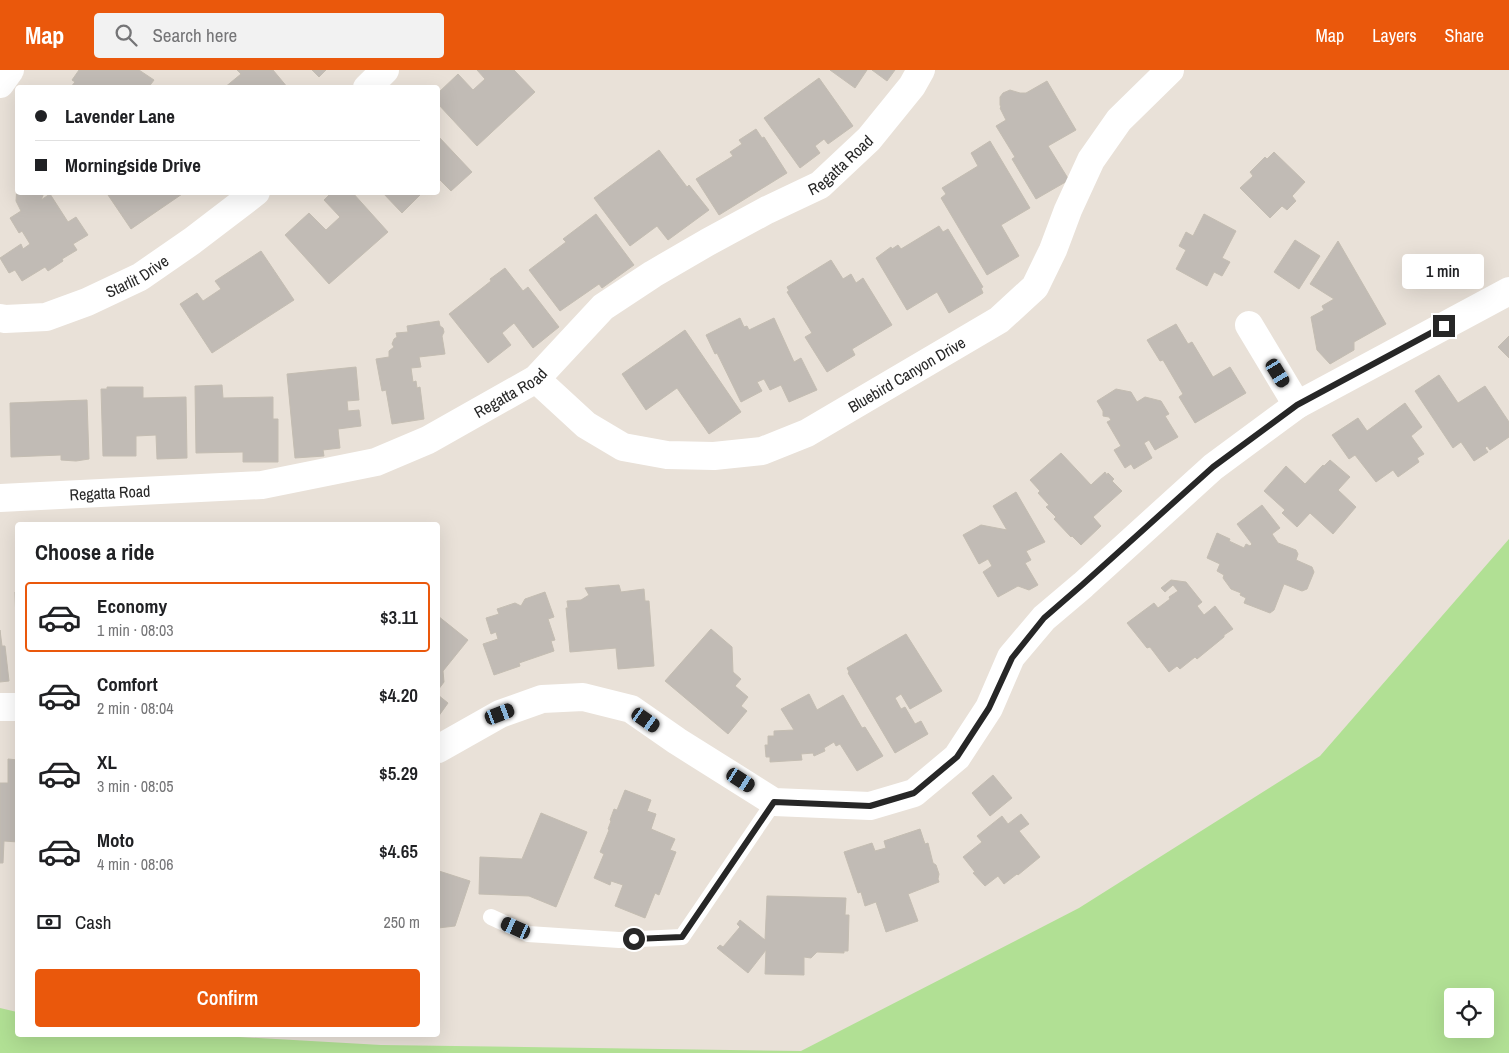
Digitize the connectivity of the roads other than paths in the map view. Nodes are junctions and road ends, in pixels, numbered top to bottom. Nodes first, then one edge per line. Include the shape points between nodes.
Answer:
1 (10, 70) edge
2 (385, 70) edge
3 (921, 70) edge
4 (1170, 70) edge
5 (0, 84) edge
6 (370, 85) edge
7 (252, 195) edge
8 (1509, 291) edge
9 (0, 318) edge
10 (1249, 325) dead end
11 (536, 379) junction
12 (1297, 405) junction
13 (0, 498) edge
14 (0, 707) edge
15 (15, 707) edge
16 (440, 748) edge
17 (774, 802) junction
18 (491, 917) dead end

1 - 5 street
2 - 6 street
3 - 11 street, Regatta Road via 869,139 820,185 708,242 603,306
4 - 11 street, Bluebird Canyon Drive via 1119,120 1091,160 1035,287 999,320 808,432 762,451 714,456 666,455 623,446 586,425
7 - 9 street, Starlit Drive via 192,241 131,281 46,318
8 - 12 street
10 - 12 street
11 - 13 street, Regatta Road via 428,440 376,462 262,485
12 - 17 street via 1213,467 1044,618 1012,658 989,708 957,757 914,793 870,806
14 - 15 street
16 - 17 street via 500,714 542,699 583,697 631,709
17 - 18 lane via 682,937 618,940 528,934

